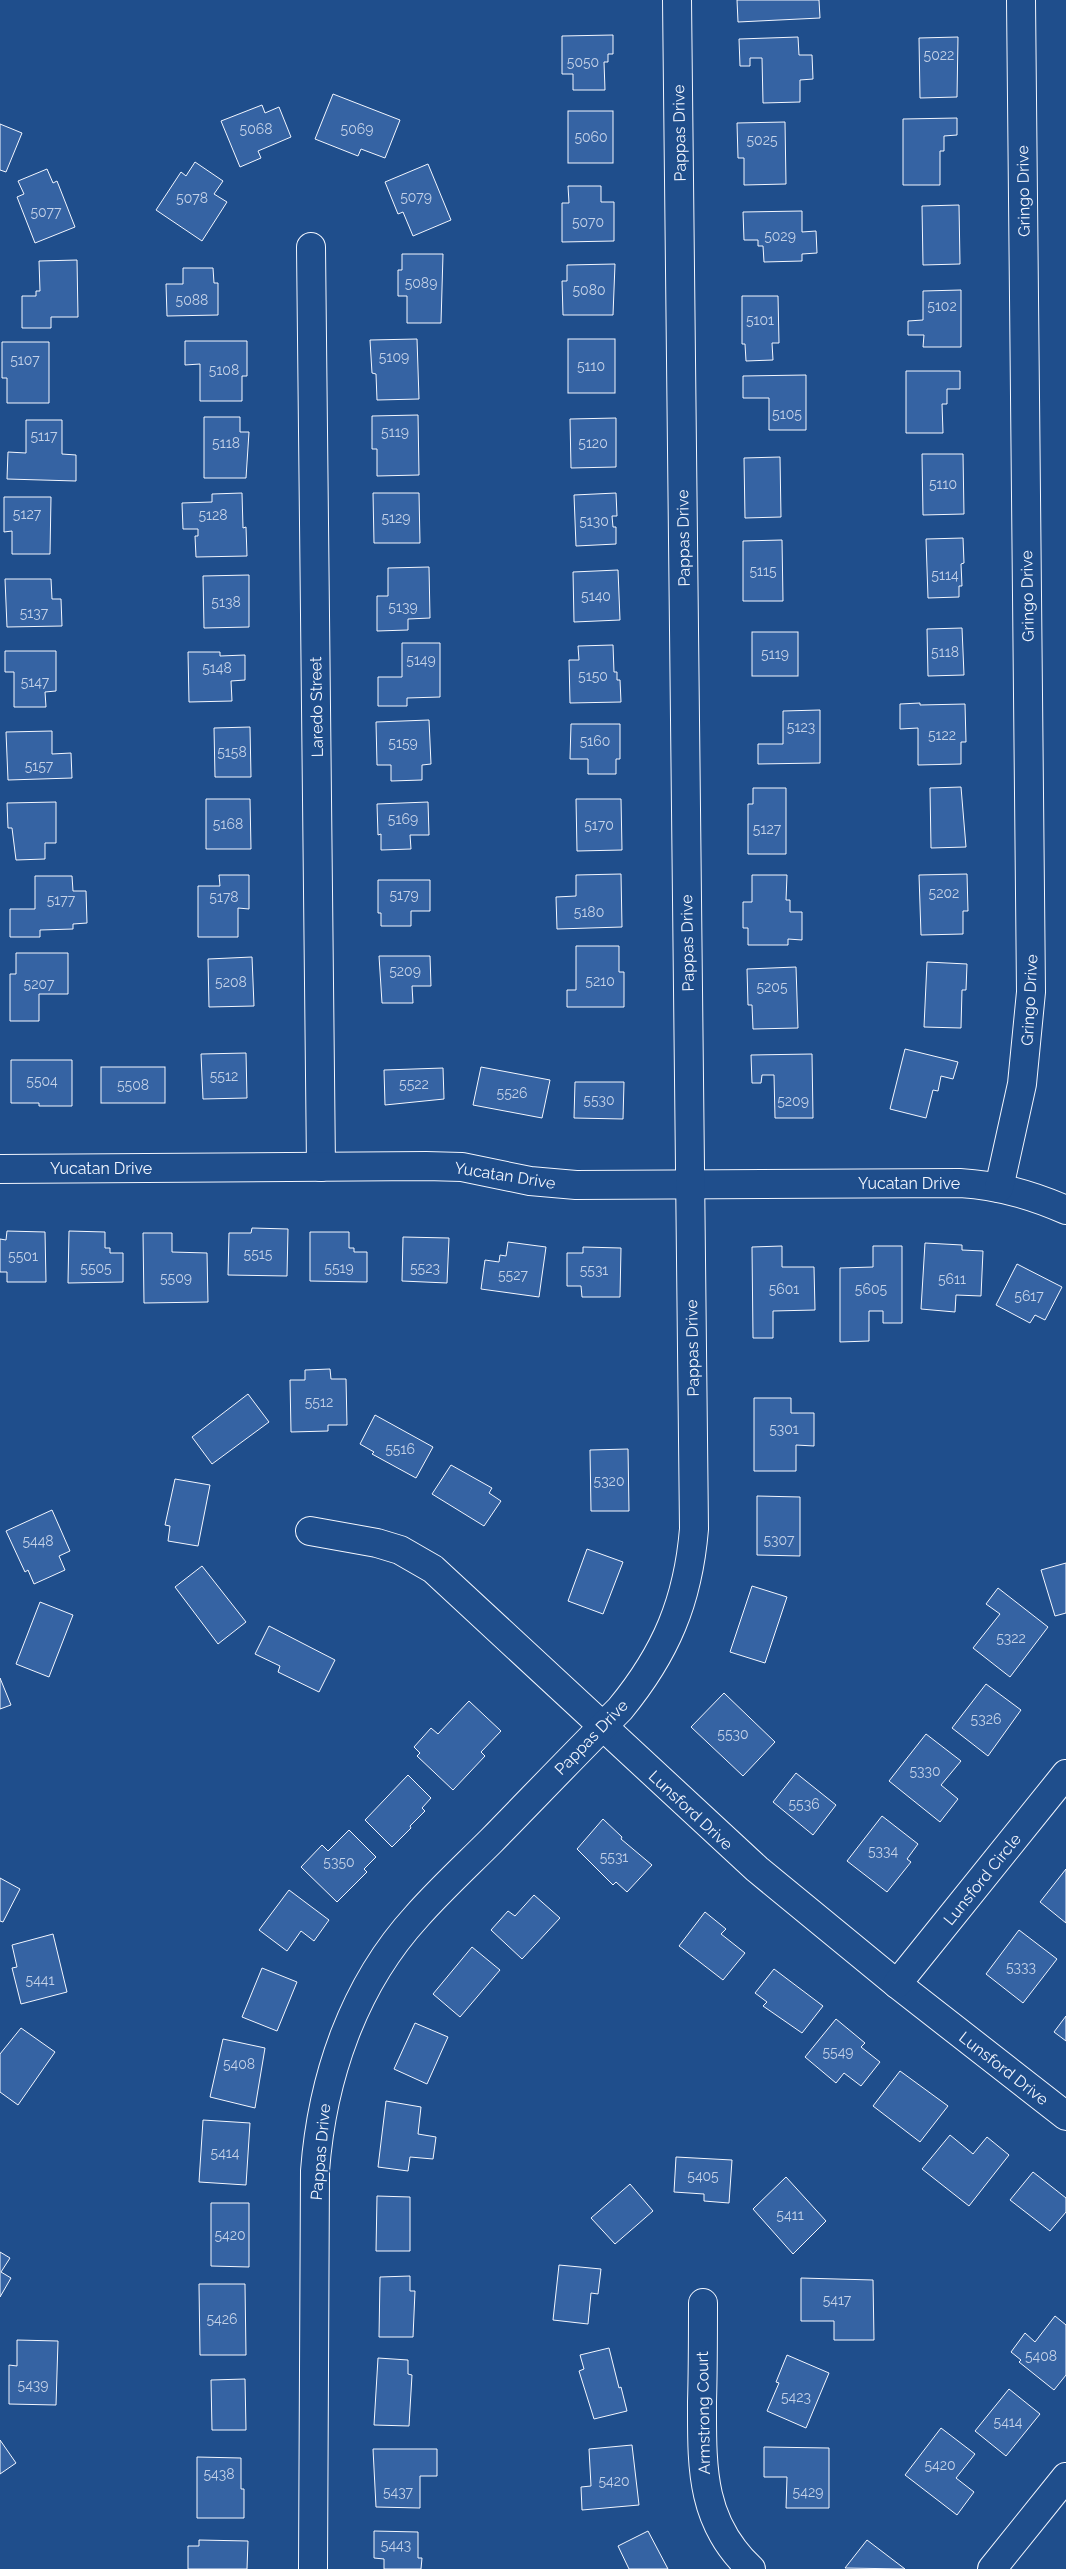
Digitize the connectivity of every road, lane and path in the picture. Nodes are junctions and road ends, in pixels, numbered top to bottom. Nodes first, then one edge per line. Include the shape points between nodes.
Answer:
1 (677, 0) edge
2 (1022, 0) edge
3 (311, 247) dead end
4 (321, 1167) junction
5 (0, 1169) edge
6 (690, 1184) junction
7 (1000, 1188) junction
8 (1066, 1210) edge
9 (310, 1531) dead end
10 (602, 1727) junction
11 (1066, 1774) edge
12 (897, 1984) junction
13 (1066, 2116) edge
14 (703, 2303) dead end
15 (1066, 2477) edge
16 (313, 2569) edge
17 (750, 2569) edge
18 (992, 2569) edge

1 - 6 street, Pappas Drive
2 - 7 street, Gringo Drive via 1031,983 1024,1072
3 - 4 street, Laredo Street
4 - 5 street, Yucatan Drive
4 - 6 street, Yucatan Drive via 462,1167 548,1184
6 - 7 street, Yucatan Drive via 960,1183
6 - 10 street, Pappas Drive via 694,1529 690,1568 680,1606 659,1656 637,1688
7 - 8 street, Yucatan Drive via 1032,1195
9 - 10 street, Lunsford Drive via 400,1550 433,1570
10 - 12 street, Lunsford Drive via 757,1869
10 - 16 street, Pappas Drive via 416,1916 364,1992 337,2054 321,2116 315,2171
11 - 12 street, Lunsford Circle
12 - 13 street, Lunsford Drive
14 - 17 street, Armstrong Court via 704,2481 721,2532
15 - 18 street

